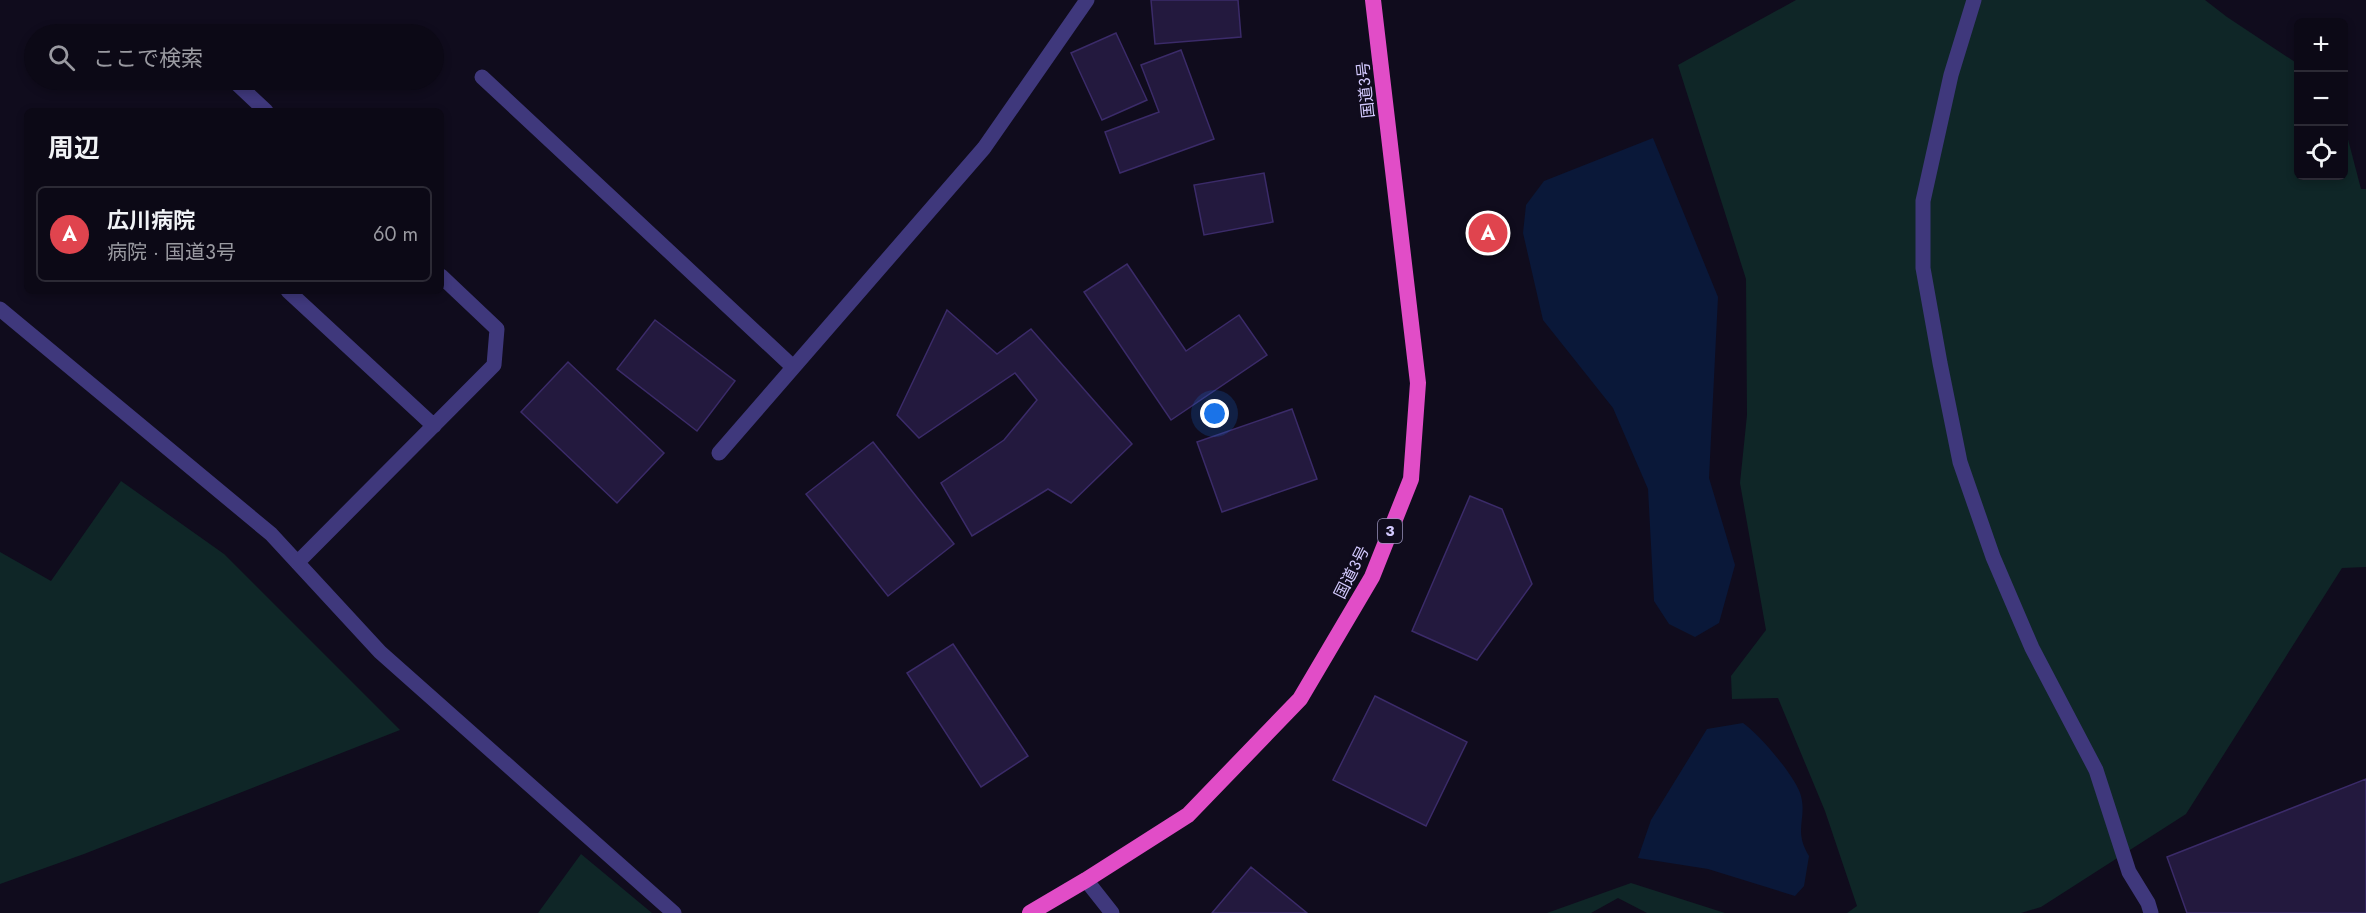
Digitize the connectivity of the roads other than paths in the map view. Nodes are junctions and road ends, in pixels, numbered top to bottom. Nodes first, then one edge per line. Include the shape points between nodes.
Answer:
1 (1087, 0) edge
2 (1373, 0) edge
3 (1974, 0) edge
4 (482, 76) dead end
5 (244, 90) edge
6 (264, 108) edge
7 (444, 279) edge
8 (291, 294) edge
9 (0, 309) edge
10 (793, 367) junction
11 (434, 426) junction
12 (719, 453) dead end
13 (297, 562) junction
14 (1086, 880) junction
15 (674, 913) edge
16 (1030, 913) edge
17 (1112, 913) edge
18 (2151, 913) edge

1 - 10 street via 984,148
2 - 14 highway, 国道3号 / 3 via 1418,383 1411,479 1372,577 1300,699 1188,815
3 - 18 street via 1951,75 1923,201 1923,268 1940,363 1960,462 1993,557 2032,648 2096,770 2129,872
4 - 10 street
5 - 6 street
7 - 11 street via 497,329 494,365
8 - 11 street
9 - 13 street via 271,534
10 - 12 street
11 - 13 street
13 - 15 street via 380,652
14 - 16 highway, 国道3号 / 3
14 - 17 street

